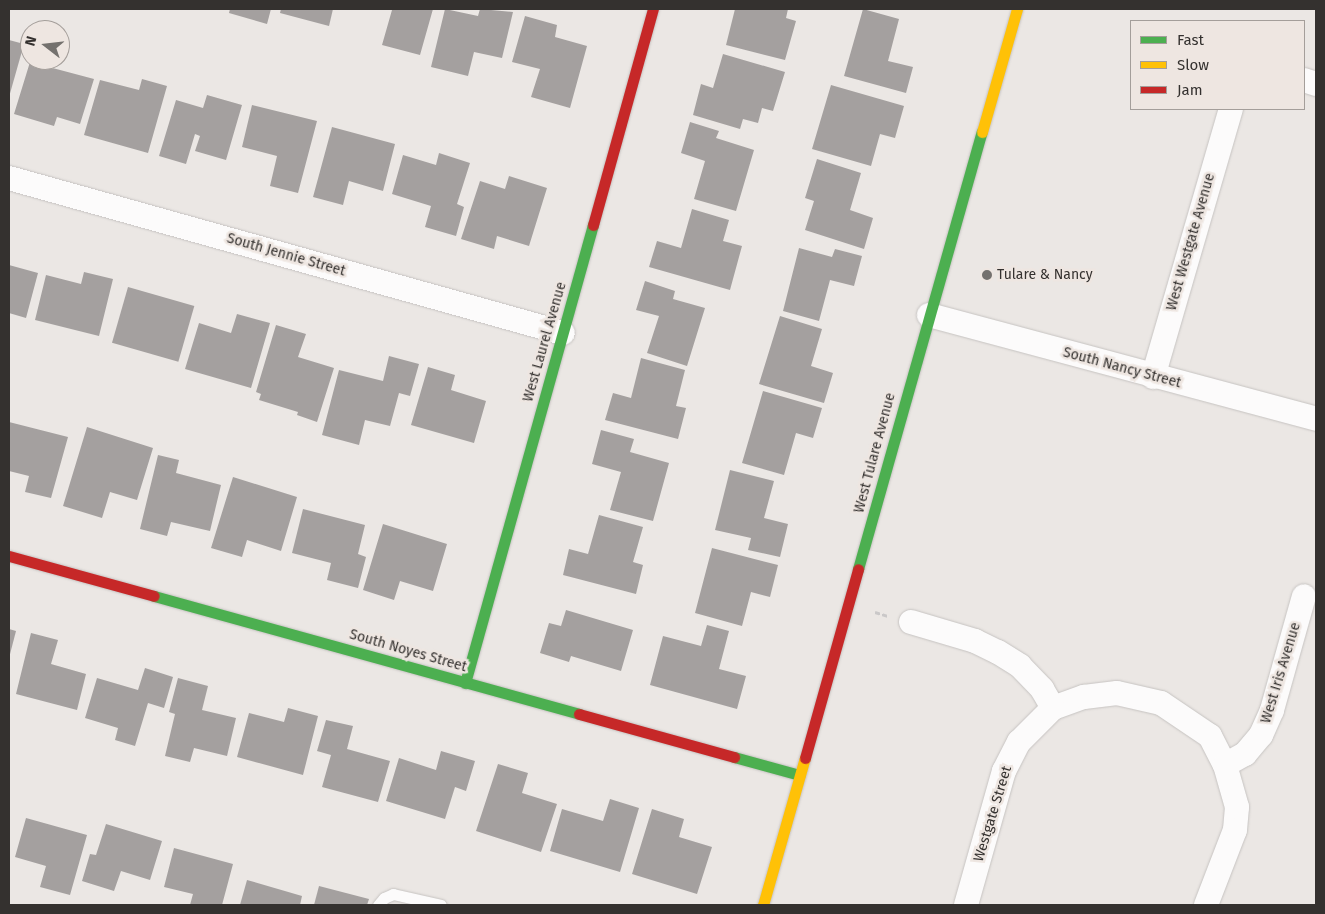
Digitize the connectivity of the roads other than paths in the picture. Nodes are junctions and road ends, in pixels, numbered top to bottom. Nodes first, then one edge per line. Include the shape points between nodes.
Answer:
1 (653, 9) edge
2 (1017, 9) edge
3 (1231, 110) edge
4 (9, 178) edge
5 (929, 315) junction
6 (563, 333) junction
7 (1153, 377) junction
8 (1316, 419) edge
9 (9, 556) edge
10 (1304, 596) dead end
11 (911, 622) road end
12 (465, 683) junction
13 (1053, 708) junction
14 (1225, 765) junction
15 (800, 775) junction
16 (378, 905) edge
17 (442, 905) edge
18 (763, 905) edge
19 (966, 905) edge
20 (1206, 905) edge

1 - 6 street, West Laurel Avenue
2 - 5 street, West Tulare Avenue
3 - 7 street, West Westgate Avenue
4 - 6 street, South Jennie Street
5 - 7 street, South Nancy Street
5 - 15 street, West Tulare Avenue
6 - 12 street, West Laurel Avenue
7 - 8 street, South Nancy Street
9 - 12 street, South Noyes Street
10 - 14 street, West Iris Avenue via 1272,710 1261,736 1245,754
11 - 13 street via 975,641 998,652 1020,666 1042,689
12 - 15 street, South Noyes Street
13 - 14 street via 1084,697 1117,693 1160,703 1210,736
13 - 19 street, Westgate Street via 1019,742 1004,771
14 - 20 street via 1237,807 1235,830
15 - 18 street, West Tulare Avenue
16 - 17 lane via 393,894

